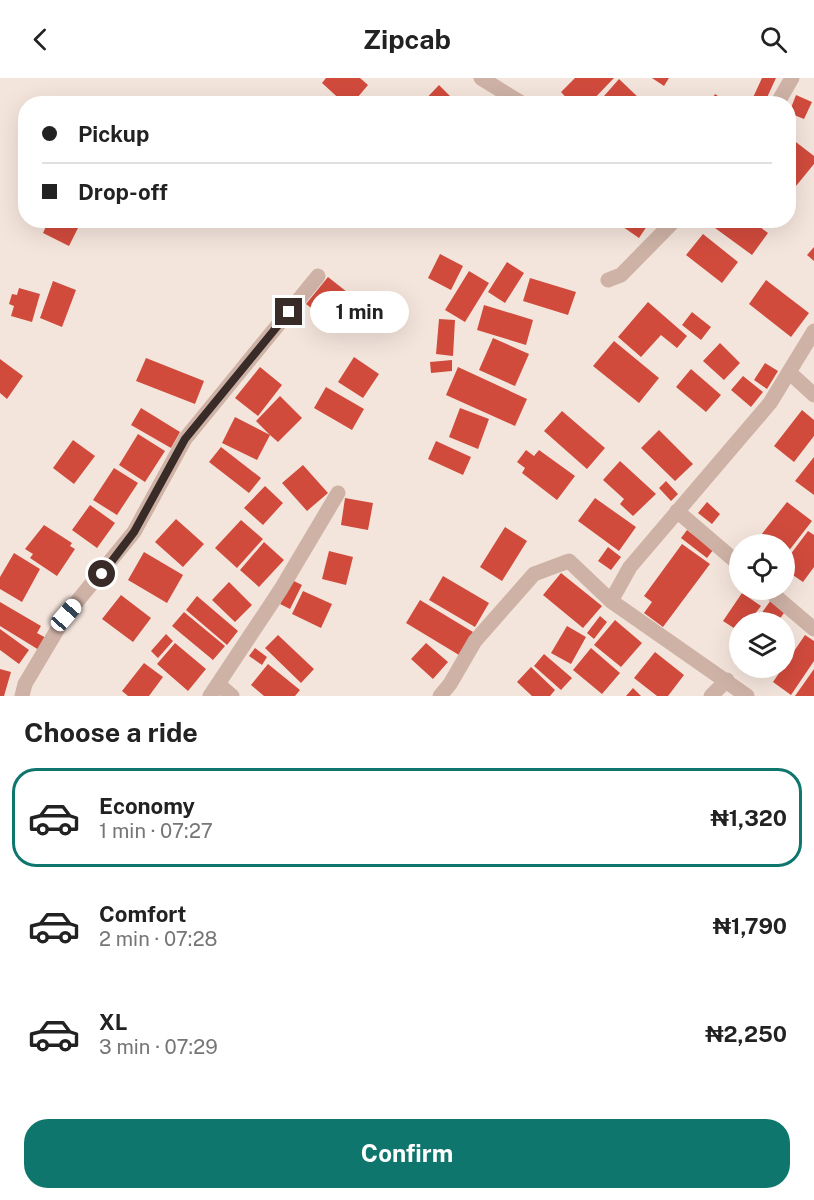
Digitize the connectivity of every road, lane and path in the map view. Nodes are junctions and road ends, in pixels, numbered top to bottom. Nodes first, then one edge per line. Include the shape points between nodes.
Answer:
1 (481, 78) edge
2 (792, 78) edge
3 (510, 96) edge
4 (782, 96) edge
5 (667, 228) edge
6 (318, 276) dead end
7 (608, 280) dead end
8 (814, 331) edge
9 (790, 373) junction
10 (814, 394) edge
11 (338, 493) dead end
12 (677, 511) junction
13 (729, 556) edge
14 (780, 600) edge
15 (611, 601) junction
16 (814, 629) edge
17 (727, 680) junction
18 (214, 690) edge
19 (21, 696) edge
20 (232, 696) edge
21 (440, 696) edge
22 (711, 696) edge
23 (747, 696) edge

1 - 3 street
2 - 4 street
5 - 7 street via 621,275
6 - 19 street via 185,439 134,532 66,615
8 - 9 street
9 - 10 street
9 - 12 street via 770,403
11 - 18 street via 281,590
12 - 13 street
12 - 15 street via 630,567
14 - 16 street
15 - 17 street
15 - 21 street via 569,561 542,569 476,641
17 - 22 street
17 - 23 street
18 - 20 street

